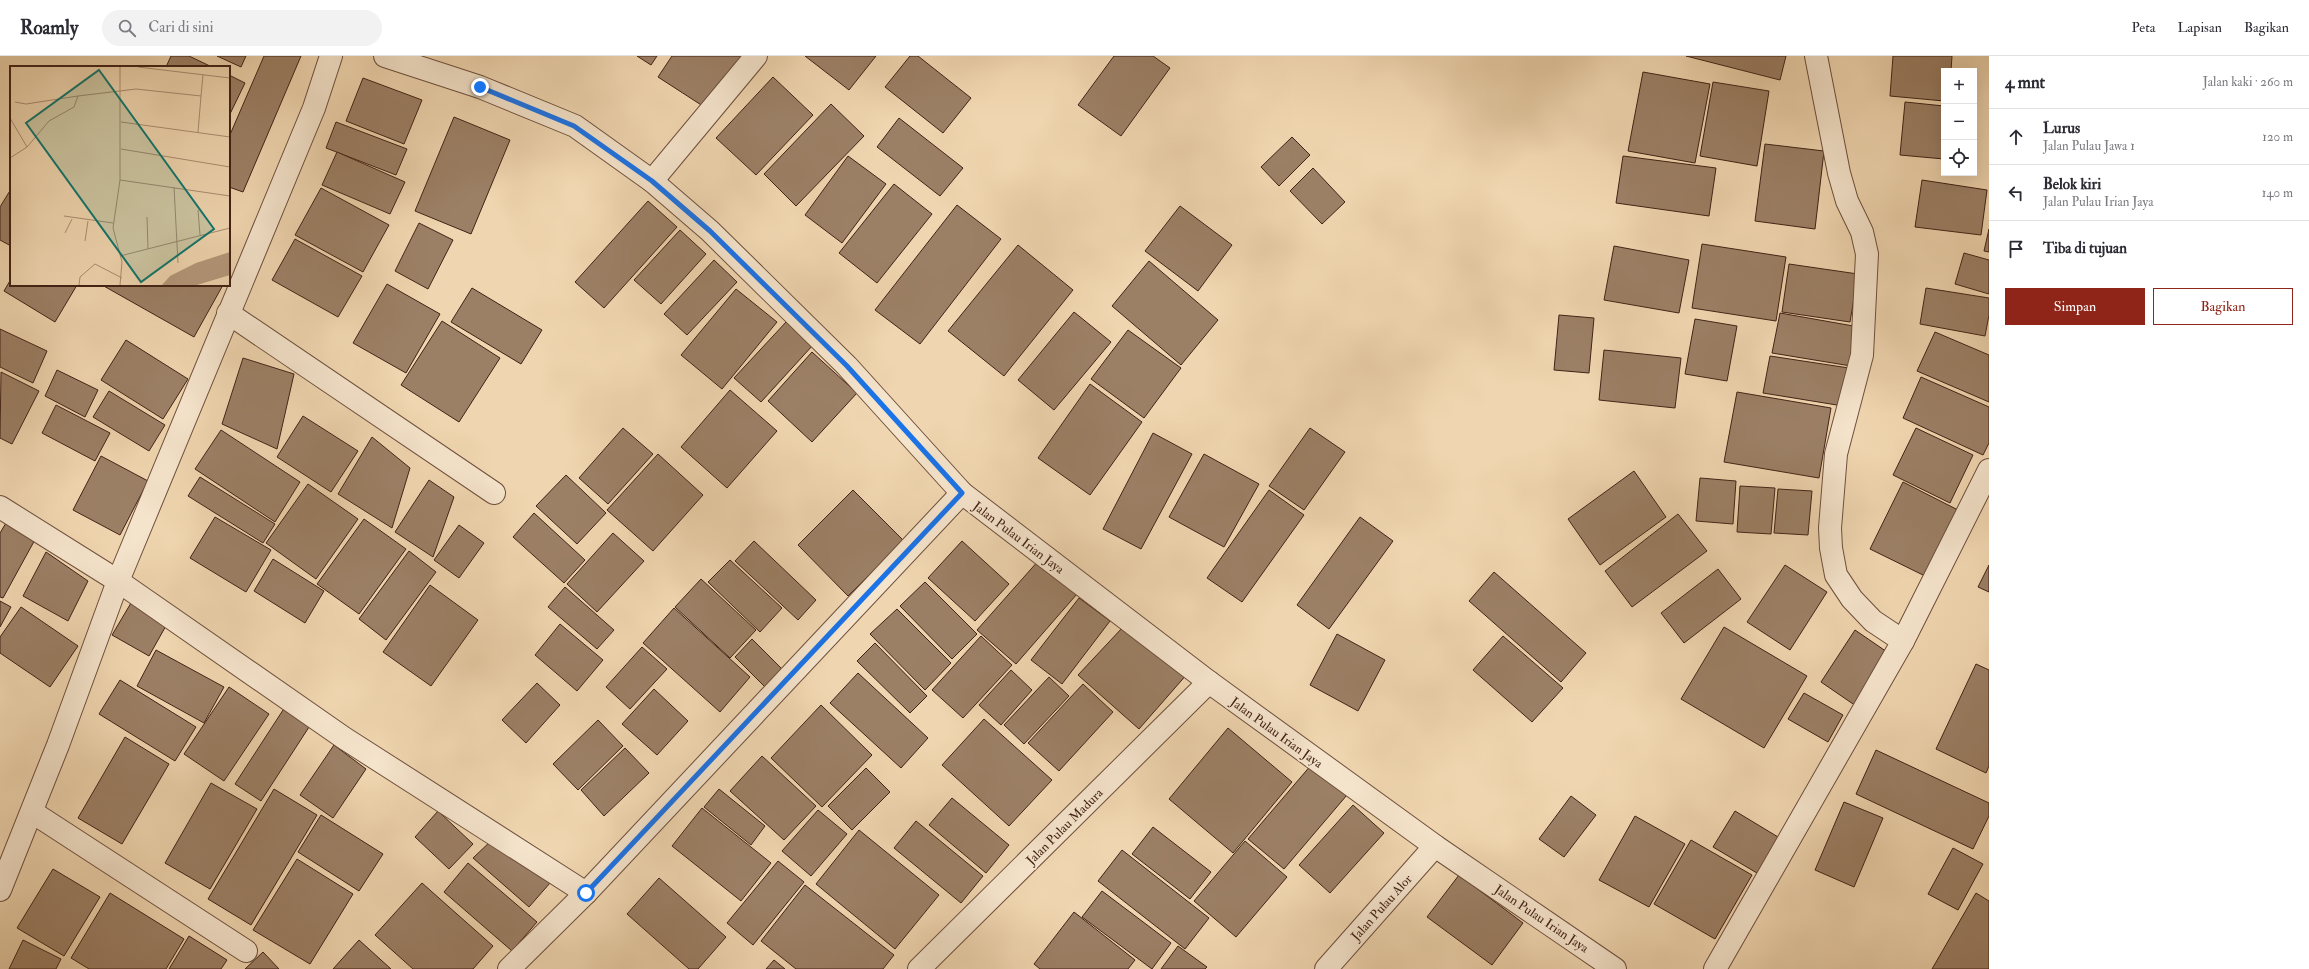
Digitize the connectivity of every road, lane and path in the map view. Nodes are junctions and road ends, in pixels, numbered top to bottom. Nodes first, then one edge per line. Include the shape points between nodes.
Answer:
1 (331, 56) edge
2 (385, 56) edge
3 (756, 56) edge
4 (1816, 56) edge
5 (652, 181) junction
6 (228, 313) junction
7 (1989, 470) edge
8 (494, 493) dead end
9 (962, 493) junction
10 (0, 507) edge
11 (118, 581) junction
12 (1903, 641) junction
13 (1209, 682) junction
14 (32, 812) junction
15 (1435, 846) junction
16 (0, 890) edge
17 (586, 893) junction
18 (246, 951) dead end
19 (509, 969) edge
20 (919, 969) edge
21 (1326, 969) edge
22 (1615, 969) edge
23 (1715, 969) edge

1 - 6 street via 314,108
2 - 5 street, Jalan Pulau Irian Jaya via 480,87 574,126
3 - 5 street
4 - 12 street via 1839,173 1847,201 1862,232 1867,254 1862,356 1836,454 1830,528 1831,548 1836,575 1852,600 1873,621
5 - 9 street, Jalan Pulau Irian Jaya via 710,231 847,366
6 - 8 street
6 - 11 street
7 - 12 street
9 - 13 street, Jalan Pulau Irian Jaya
9 - 17 street
10 - 11 street
11 - 14 street
11 - 17 street via 344,738
12 - 23 street
13 - 15 street, Jalan Pulau Irian Jaya
13 - 20 street, Jalan Pulau Madura
14 - 16 street
14 - 18 street
15 - 21 street, Jalan Pulau Alor
15 - 22 street, Jalan Pulau Irian Jaya
17 - 19 street

